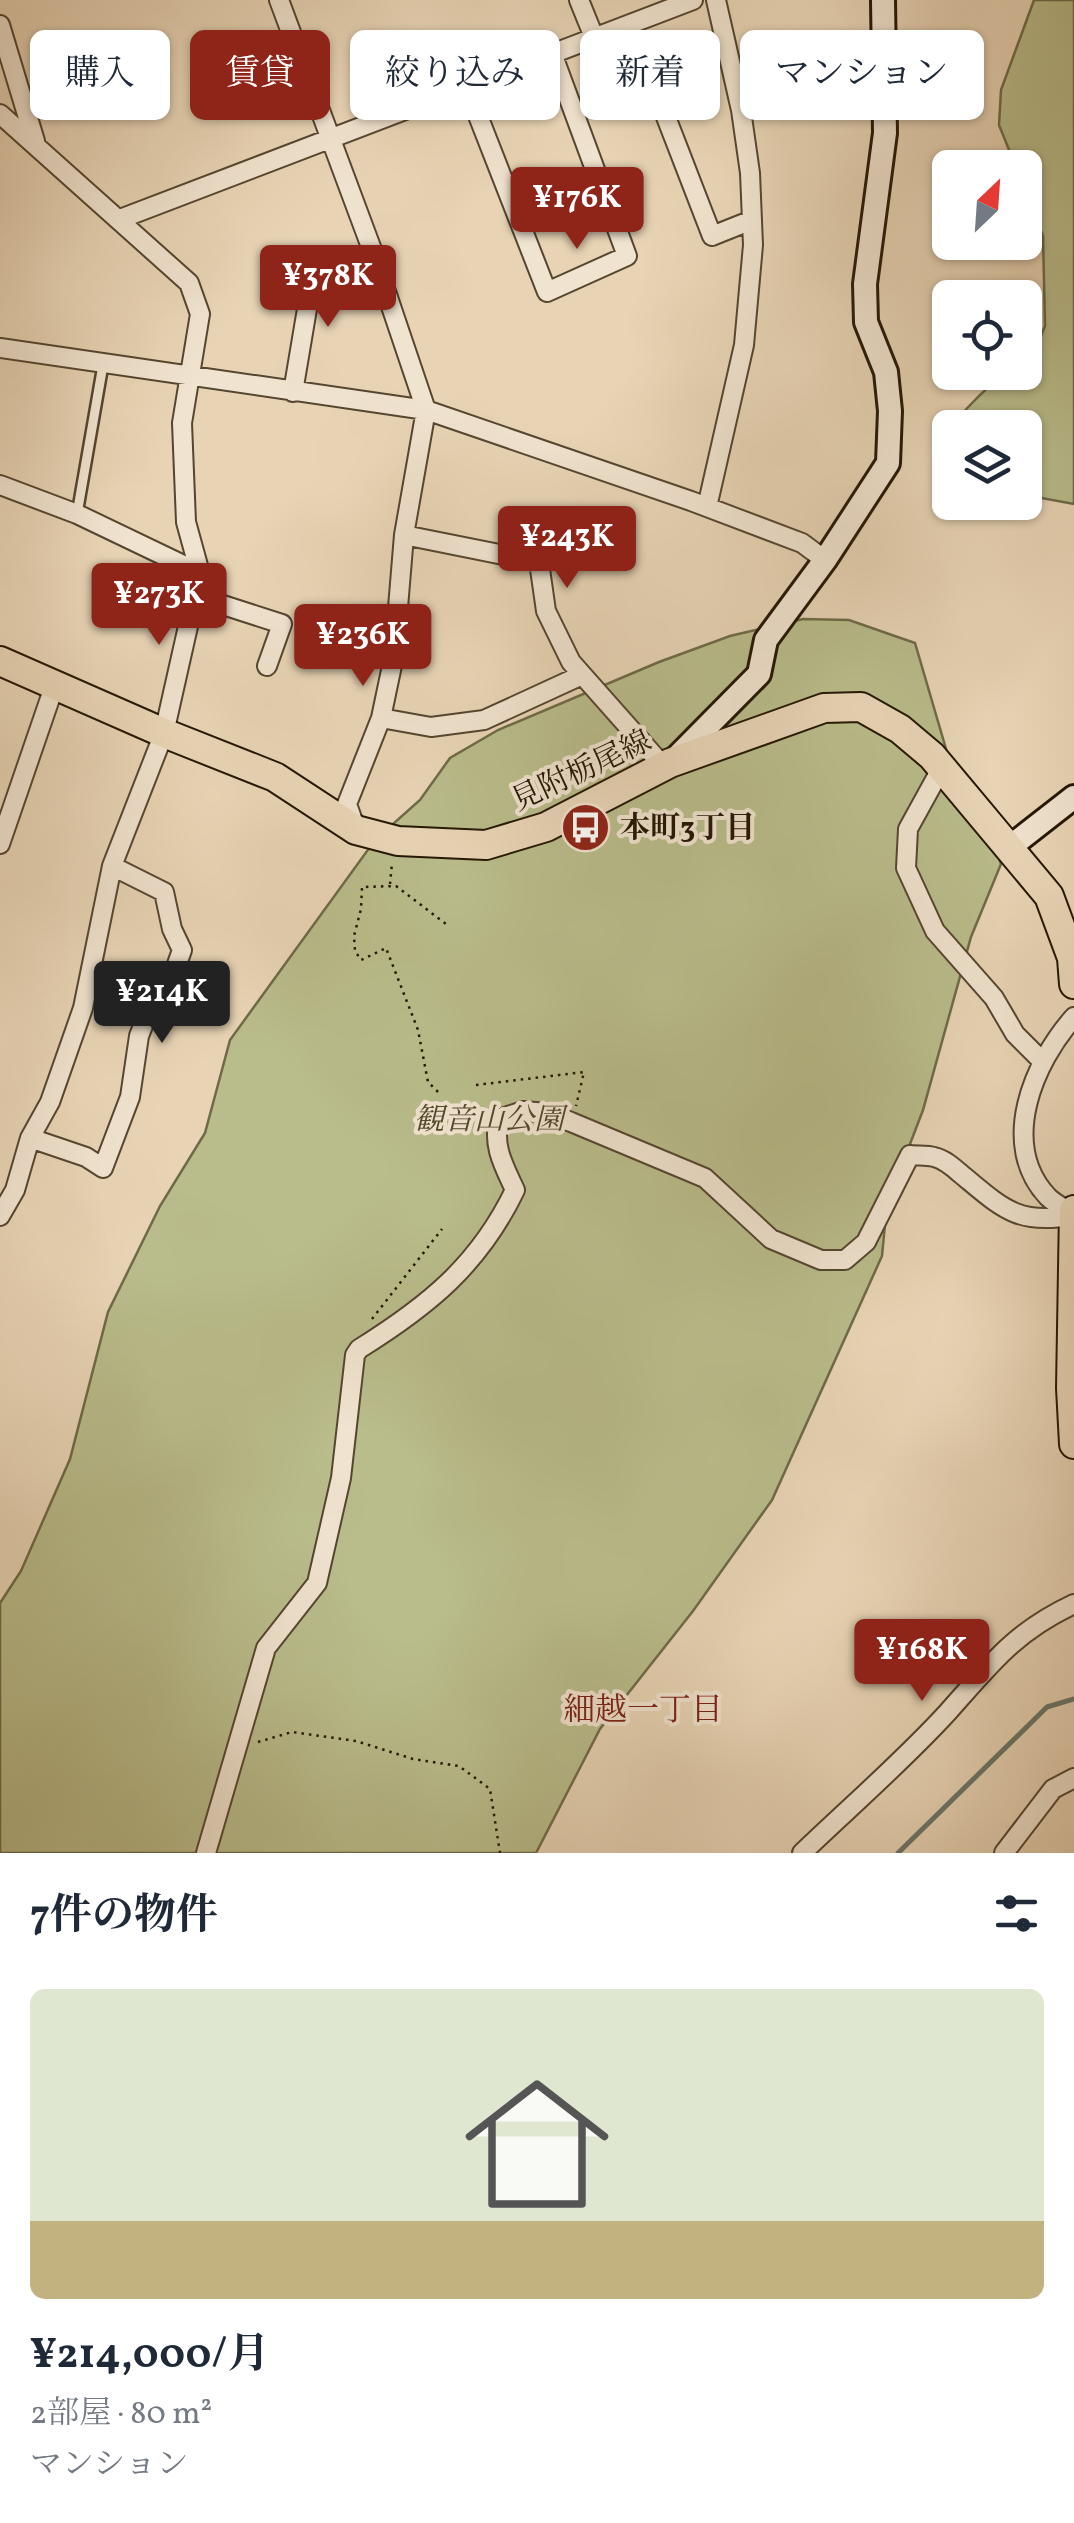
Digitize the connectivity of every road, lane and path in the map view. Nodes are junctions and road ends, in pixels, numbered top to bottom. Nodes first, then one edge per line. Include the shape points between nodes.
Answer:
1 (279, 0) edge
2 (579, 0) edge
3 (693, 0) edge
4 (716, 0) edge
5 (883, 0) edge
6 (630, 24) junction
7 (0, 25) edge
8 (591, 30) edge
9 (615, 30) edge
10 (560, 75) edge
11 (0, 114) edge
12 (374, 120) edge
13 (480, 120) edge
14 (329, 137) junction
15 (35, 142) junction
16 (120, 220) junction
17 (752, 220) junction
18 (311, 262) dead end
19 (0, 348) edge
20 (102, 365) junction
21 (188, 374) junction
22 (293, 392) junction
23 (426, 410) junction
24 (0, 485) edge
25 (707, 507) junction
26 (77, 514) junction
27 (404, 535) junction
28 (825, 560) junction
29 (200, 573) junction
30 (195, 596) junction
31 (0, 660) edge
32 (267, 666) dead end
33 (582, 674) junction
34 (54, 684) junction
35 (381, 718) junction
36 (164, 733) junction
37 (667, 765) junction
38 (941, 769) junction
39 (1074, 797) edge
40 (356, 830) junction
41 (0, 844) edge
42 (1010, 847) junction
43 (112, 866) junction
44 (446, 924) dead end
45 (1074, 984) edge
46 (1074, 1017) edge
47 (1042, 1061) junction
48 (476, 1085) dead end
49 (438, 1092) dead end
50 (572, 1122) junction
51 (30, 1138) junction
52 (1074, 1212) edge
53 (0, 1216) edge
54 (442, 1229) dead end
55 (368, 1344) junction
56 (1074, 1444) edge
57 (1074, 1604) edge
58 (236, 1757) junction
59 (1074, 1778) edge
60 (206, 1853) edge
61 (500, 1853) edge
62 (802, 1853) edge
63 (1004, 1853) edge

1 - 14 street
2 - 8 street
3 - 6 street
4 - 17 street via 741,110
5 - 28 street via 886,133 864,284 866,322 886,372 888,463
6 - 9 street
6 - 17 street via 712,236
7 - 15 street
10 - 13 street via 627,256 547,292
11 - 15 street
12 - 14 street
14 - 16 street
14 - 23 street
15 - 16 street
16 - 21 street via 189,283 200,314
17 - 25 street via 744,345
18 - 22 street
19 - 20 street
20 - 21 street
20 - 26 lane
21 - 22 street
21 - 29 street via 182,423 186,522
22 - 23 street
23 - 25 street
23 - 27 street
24 - 26 street
25 - 28 street via 802,543
26 - 29 street
27 - 33 street via 539,562 546,610
27 - 35 street via 394,656
28 - 37 street via 766,640 759,674
29 - 30 street
30 - 32 street via 282,624
30 - 36 street
31 - 34 main road, 見附栃尾線
33 - 35 street via 484,720 431,727
33 - 37 street
34 - 36 main road, 見附栃尾線
34 - 41 street
35 - 40 street via 347,804
36 - 40 main road, 見附栃尾線 via 275,777
36 - 43 street
37 - 38 main road, 見附栃尾線 via 824,708 862,707 900,729
37 - 40 main road, 見附栃尾線 via 546,827 486,845 398,842
38 - 42 main road, 見附栃尾線
38 - 47 street via 908,830 906,868 935,931
39 - 42 street
42 - 45 main road, 見附栃尾線 via 1049,896 1072,958
43 - 51 street via 83,1008 56,1088
43 - 51 street via 164,892 182,950 139,1036 130,1097 103,1168
44 - 49 path via 396,886 362,887 354,951 361,960 386,948 418,1030 428,1082
46 - 47 street
47 - 52 street via 1029,1095 1025,1150 1048,1197
48 - 50 path via 584,1072
50 - 52 street via 705,1178 771,1239 821,1260 845,1260 866,1242 910,1156 935,1156 1024,1218
50 - 55 street via 524,1110 499,1119 499,1154 515,1190 497,1228 439,1294
51 - 53 street
52 - 56 main road
54 - 55 path via 364,1330
55 - 58 street via 355,1355 341,1478 318,1583 266,1648
57 - 62 street via 1002,1650
58 - 60 street
58 - 61 path via 265,1738 292,1732 459,1766 490,1788
59 - 63 street via 1053,1789

